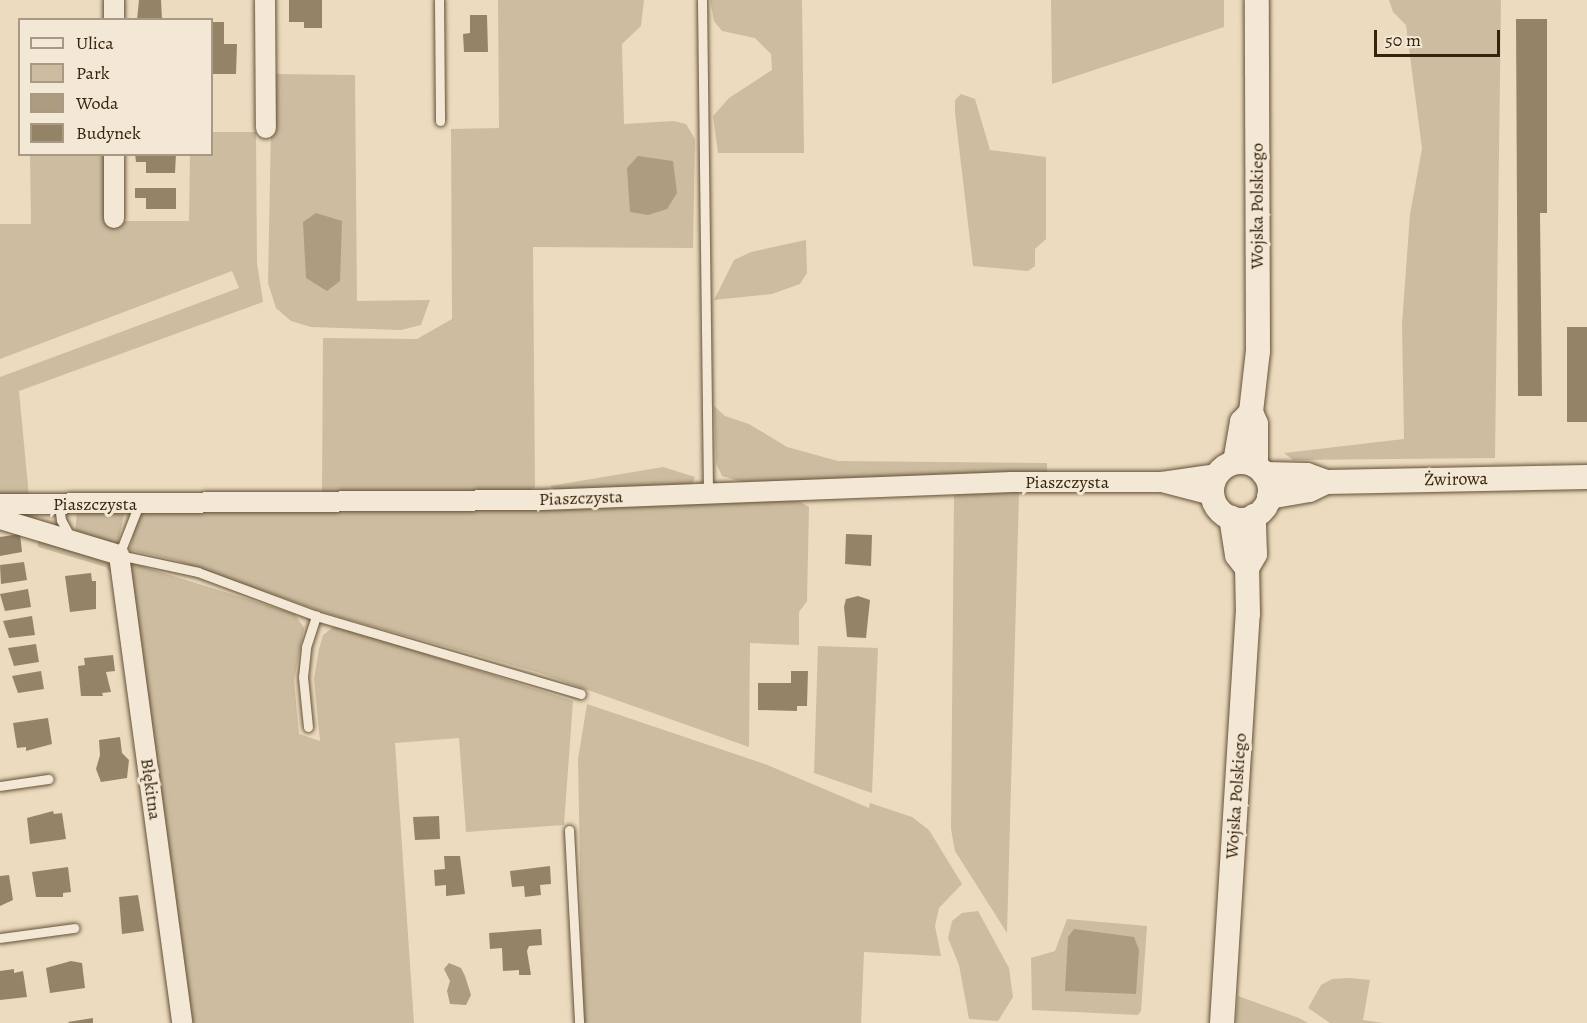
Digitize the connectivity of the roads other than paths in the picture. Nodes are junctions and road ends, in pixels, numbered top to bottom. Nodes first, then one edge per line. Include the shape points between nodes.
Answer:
1 (114, 0) edge
2 (265, 0) edge
3 (439, 0) edge
4 (702, 0) edge
5 (1257, 0) edge
6 (114, 18) edge
7 (440, 121) dead end
8 (266, 128) dead end
9 (114, 156) edge
10 (114, 218) dead end
11 (1587, 477) edge
12 (1242, 488) junction
13 (708, 492) junction
14 (140, 503) junction
15 (0, 504) edge
16 (59, 504) junction
17 (0, 519) edge
18 (73, 540) junction
19 (119, 555) junction
20 (316, 616) junction
21 (581, 694) dead end
22 (308, 727) dead end
23 (48, 779) dead end
24 (0, 786) edge
25 (569, 830) dead end
26 (74, 928) dead end
27 (0, 938) edge
28 (182, 1023) edge
29 (579, 1023) edge
30 (1222, 1023) edge

1 - 6 street
2 - 8 street
3 - 7 lane
4 - 13 lane
5 - 12 street, Wojska Polskiego via 1258,351 1251,412 1256,424
9 - 10 street
11 - 12 street, Żwirowa via 1326,482 1307,475
12 - 13 street, Piaszczysta via 1162,482 1022,482
12 - 30 street, Wojska Polskiego via 1236,555 1247,568 1248,614
13 - 14 street, Piaszczysta via 542,500
14 - 16 street, Piaszczysta
14 - 19 lane
15 - 16 street, Piaszczysta
16 - 18 lane via 61,520
17 - 18 street
18 - 19 street
19 - 20 lane via 198,572
19 - 28 street, Błękitna
20 - 21 lane
20 - 22 lane via 306,647 303,677
23 - 24 lane
25 - 29 lane
26 - 27 lane

